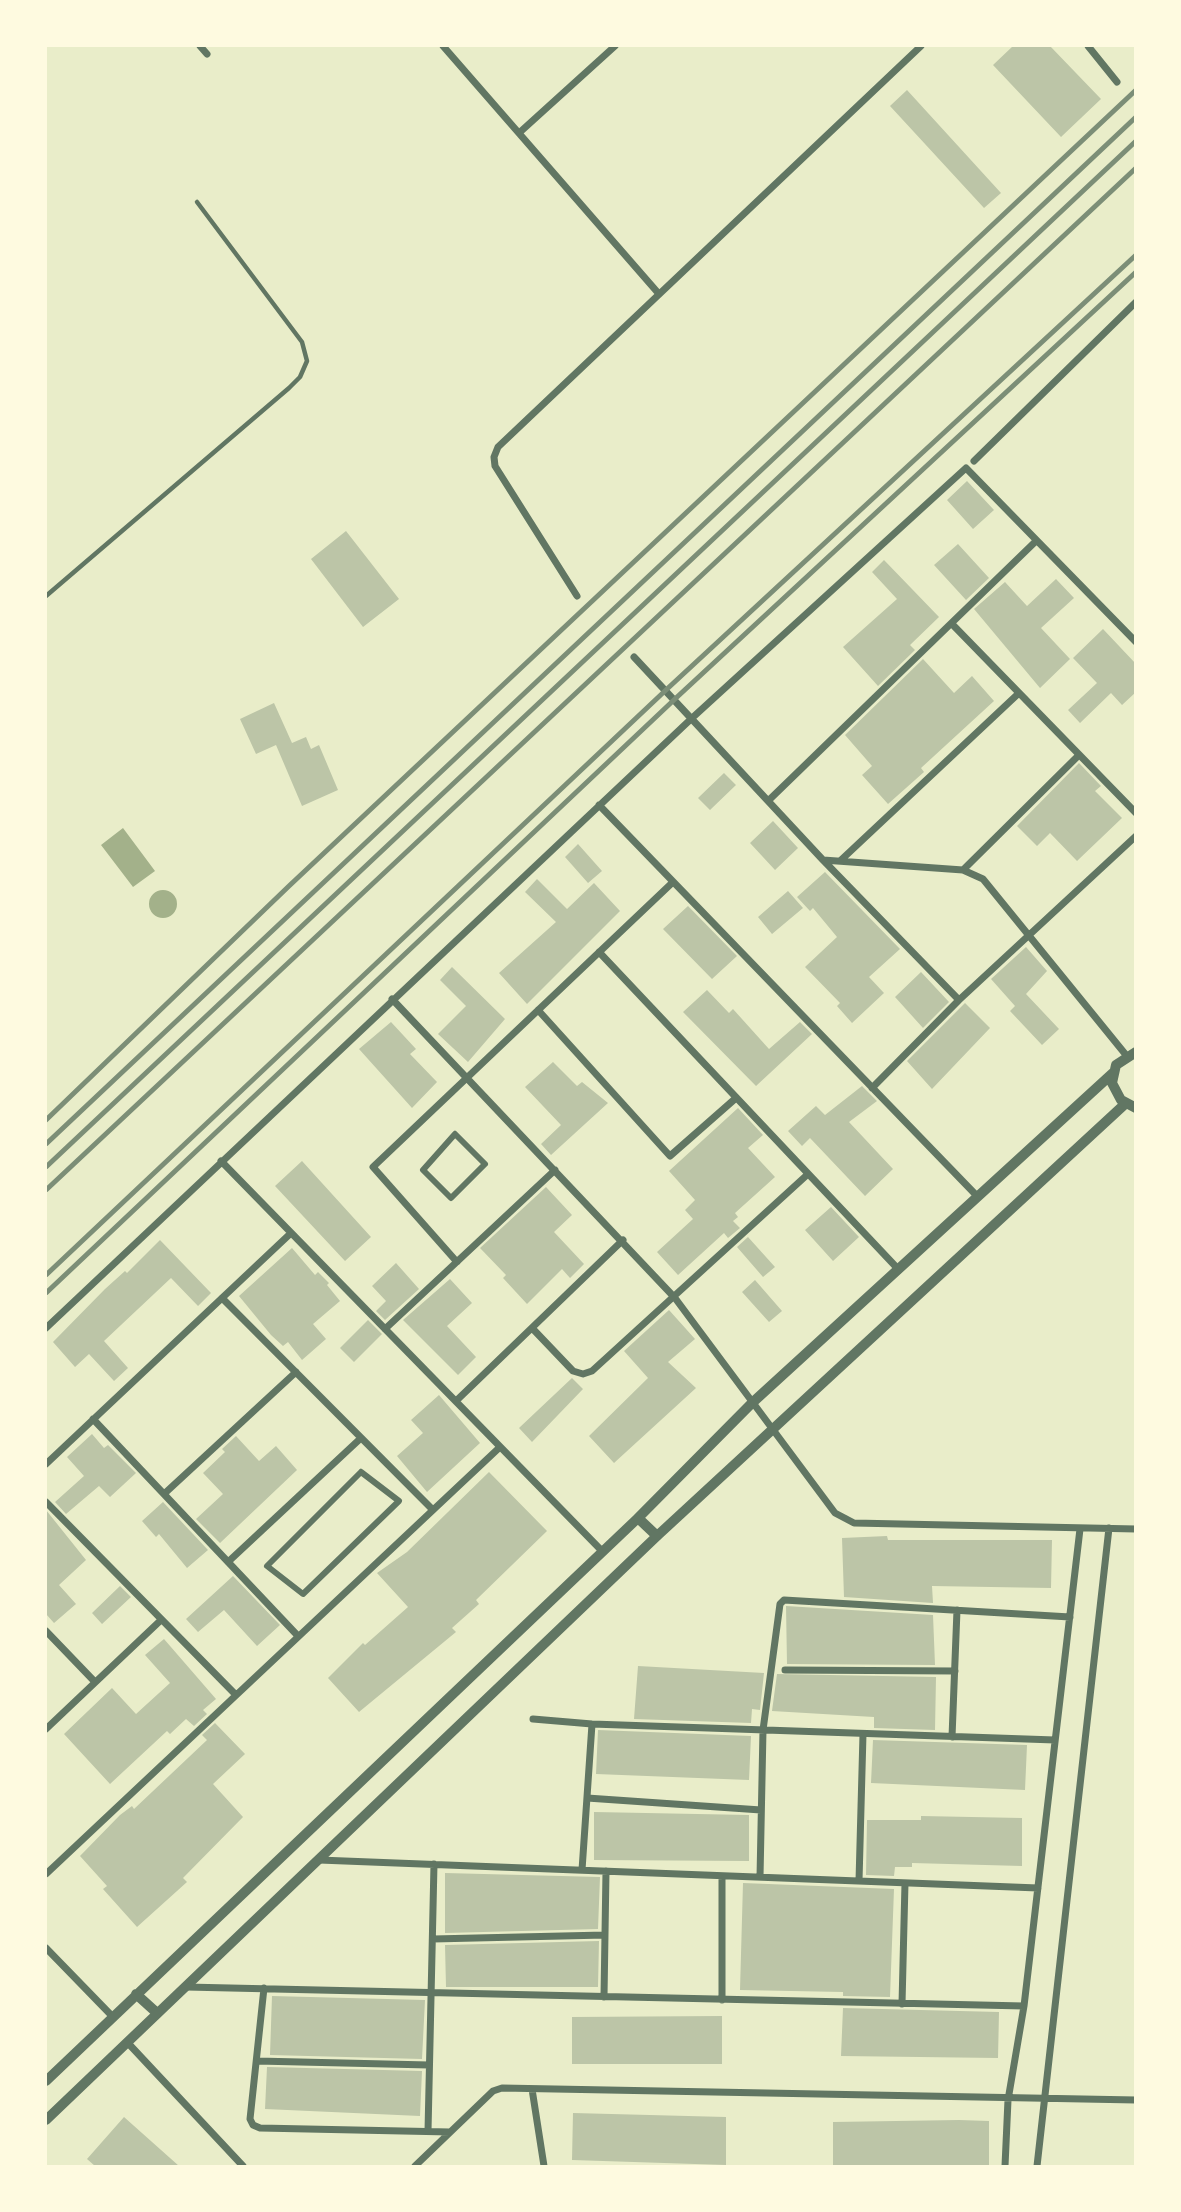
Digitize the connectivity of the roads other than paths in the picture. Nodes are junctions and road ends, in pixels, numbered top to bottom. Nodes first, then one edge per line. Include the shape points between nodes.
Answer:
1 (200, 46) edge
2 (443, 46) edge
3 (615, 46) edge
4 (921, 46) edge
5 (1088, 46) edge
6 (207, 54) dead end
7 (1117, 82) dead end
8 (519, 133) junction
9 (197, 202) dead end
10 (659, 295) junction
11 (1136, 302) edge
12 (974, 461) joint
13 (966, 468) junction
14 (1035, 541) junction
15 (46, 596) edge
16 (577, 596) dead end
17 (952, 624) junction
18 (1136, 642) edge
19 (634, 657) dead end
20 (1019, 693) junction
21 (691, 719) junction
22 (1079, 755) junction
23 (768, 800) junction
24 (599, 805) junction
25 (1136, 813) edge
26 (1136, 836) edge
27 (823, 860) junction
28 (840, 861) junction
29 (963, 870) junction
30 (673, 882) junction
31 (1030, 934) junction
32 (599, 952) junction
33 (392, 999) junction
34 (959, 1000) junction
35 (538, 1010) junction
36 (1131, 1054) edge
37 (1114, 1072) junction
38 (466, 1077) junction
39 (872, 1088) junction
40 (736, 1098) junction
41 (1130, 1106) edge
42 (455, 1134) joint
43 (221, 1161) junction
44 (555, 1170) junction
45 (808, 1174) junction
46 (977, 1196) junction
47 (291, 1233) junction
48 (623, 1240) junction
49 (457, 1262) junction
50 (899, 1270) junction
51 (222, 1298) junction
52 (675, 1298) junction
53 (46, 1328) edge
54 (532, 1328) junction
55 (385, 1329) junction
56 (296, 1373) junction
57 (456, 1401) junction
58 (752, 1403) junction
59 (93, 1419) junction
60 (773, 1428) junction
61 (361, 1438) junction
62 (500, 1447) junction
63 (46, 1464) edge
64 (360, 1472) joint
65 (164, 1494) junction
66 (46, 1502) edge
67 (433, 1510) junction
68 (638, 1518) junction
69 (1109, 1528) junction
70 (1080, 1529) junction
71 (1136, 1529) edge
72 (657, 1536) junction
73 (603, 1552) junction
74 (228, 1562) junction
75 (957, 1610) junction
76 (1070, 1616) junction
77 (161, 1620) junction
78 (46, 1631) edge
79 (298, 1636) junction
80 (785, 1671) dead end
81 (955, 1671) junction
82 (95, 1682) junction
83 (236, 1695) junction
84 (533, 1719) dead end
85 (592, 1724) junction
86 (46, 1729) edge
87 (763, 1730) junction
88 (863, 1734) junction
89 (953, 1737) junction
90 (1055, 1740) junction
91 (587, 1798) junction
92 (761, 1810) junction
93 (318, 1860) junction
94 (434, 1864) junction
95 (582, 1870) junction
96 (606, 1871) junction
97 (46, 1874) edge
98 (722, 1876) junction
99 (760, 1877) junction
100 (859, 1881) junction
101 (905, 1883) junction
102 (1038, 1888) junction
103 (605, 1935) junction
104 (433, 1938) junction
105 (46, 1948) edge
106 (185, 1987) junction
107 (264, 1989) junction
108 (431, 1993) junction
109 (136, 1994) junction
110 (604, 1997) junction
111 (722, 2000) junction
112 (902, 2004) junction
113 (1024, 2006) junction
114 (157, 2013) junction
115 (113, 2017) junction
116 (127, 2042) junction
117 (257, 2061) junction
118 (429, 2066) junction
119 (46, 2081) edge
120 (533, 2089) junction
121 (1008, 2100) junction
122 (1043, 2101) junction
123 (1136, 2101) edge
124 (46, 2120) edge
125 (428, 2132) junction
126 (450, 2132) junction
127 (243, 2166) edge
128 (415, 2166) edge
129 (544, 2166) edge
130 (1005, 2166) edge
131 (1037, 2166) edge

1 - 6 street
2 - 8 street
3 - 8 street
4 - 10 street
5 - 7 street
8 - 10 street
9 - 15 lane via 302,342 307,361 289,388
10 - 16 street via 498,447 494,457 495,466
11 - 12 street
12 - 13 lane
13 - 14 street
13 - 21 street
14 - 17 street
14 - 18 street
17 - 20 street
17 - 23 street
19 - 21 street
20 - 22 street
20 - 28 street
21 - 23 street
21 - 24 street
22 - 25 street
22 - 29 street
23 - 27 street
24 - 30 street
24 - 33 street
26 - 31 street
27 - 28 street
27 - 34 street
28 - 29 street
29 - 31 street via 983,879
30 - 32 street
30 - 39 street
31 - 34 street
31 - 36 street
32 - 35 street
32 - 40 street
33 - 38 street
33 - 43 street
34 - 39 street
35 - 38 street
35 - 40 street via 670,1156
36 - 37 street
37 - 41 street via 1115,1092
37 - 46 street
38 - 44 street
38 - 49 street via 373,1167
39 - 46 street
40 - 45 street
41 - 60 street
42 - 42 street via 485,1164 451,1198 422,1170
43 - 47 street
43 - 53 street
44 - 48 street
44 - 49 street
45 - 50 street
45 - 52 street
46 - 50 street
47 - 51 street
47 - 55 street
48 - 52 street
48 - 54 street
49 - 55 street
50 - 58 street
51 - 56 street
51 - 59 street
52 - 54 street via 583,1374 573,1371
52 - 58 street
54 - 57 street
55 - 57 street
56 - 61 street
56 - 65 street
57 - 62 street
58 - 60 street
58 - 68 street
59 - 63 street
59 - 65 street
60 - 70 street via 835,1513 854,1523
60 - 72 street
61 - 67 street
61 - 74 street
62 - 67 street
62 - 73 street
64 - 64 street via 399,1501 303,1594 267,1566
65 - 74 street
66 - 77 street
67 - 79 street
68 - 72 street
68 - 73 street
69 - 70 street
69 - 71 street
69 - 122 street
70 - 76 street
72 - 93 street
73 - 109 street
74 - 79 street
75 - 76 street
75 - 81 street
75 - 87 street via 784,1600
76 - 90 street
77 - 82 street
77 - 83 street
78 - 82 street
79 - 83 street
80 - 81 street
81 - 89 street
82 - 86 street
83 - 97 street
84 - 85 street
85 - 87 street
85 - 91 street
87 - 88 street
87 - 92 street
88 - 89 street
88 - 100 street
89 - 90 street
90 - 102 street
91 - 92 street
91 - 95 street
92 - 99 street
93 - 94 street
93 - 106 street
94 - 95 street
94 - 104 street
95 - 96 street
96 - 98 street
96 - 103 street
98 - 99 street
98 - 111 street
99 - 100 street
100 - 101 street
101 - 102 street
101 - 112 street
102 - 113 street
103 - 104 street
103 - 110 street
104 - 108 street
105 - 115 street
106 - 107 street
106 - 114 street
107 - 108 street
107 - 117 street
108 - 110 street
108 - 118 street
109 - 114 street
109 - 115 street
110 - 111 street
111 - 112 street
112 - 113 street
113 - 121 street
114 - 116 street
115 - 119 street
116 - 124 street
116 - 127 street
117 - 118 street
117 - 125 street via 250,2119 260,2128
118 - 125 street
120 - 121 street
120 - 126 street via 492,2091
120 - 129 street
121 - 122 street
121 - 130 street
122 - 123 street
122 - 131 street
125 - 126 street
126 - 128 street

